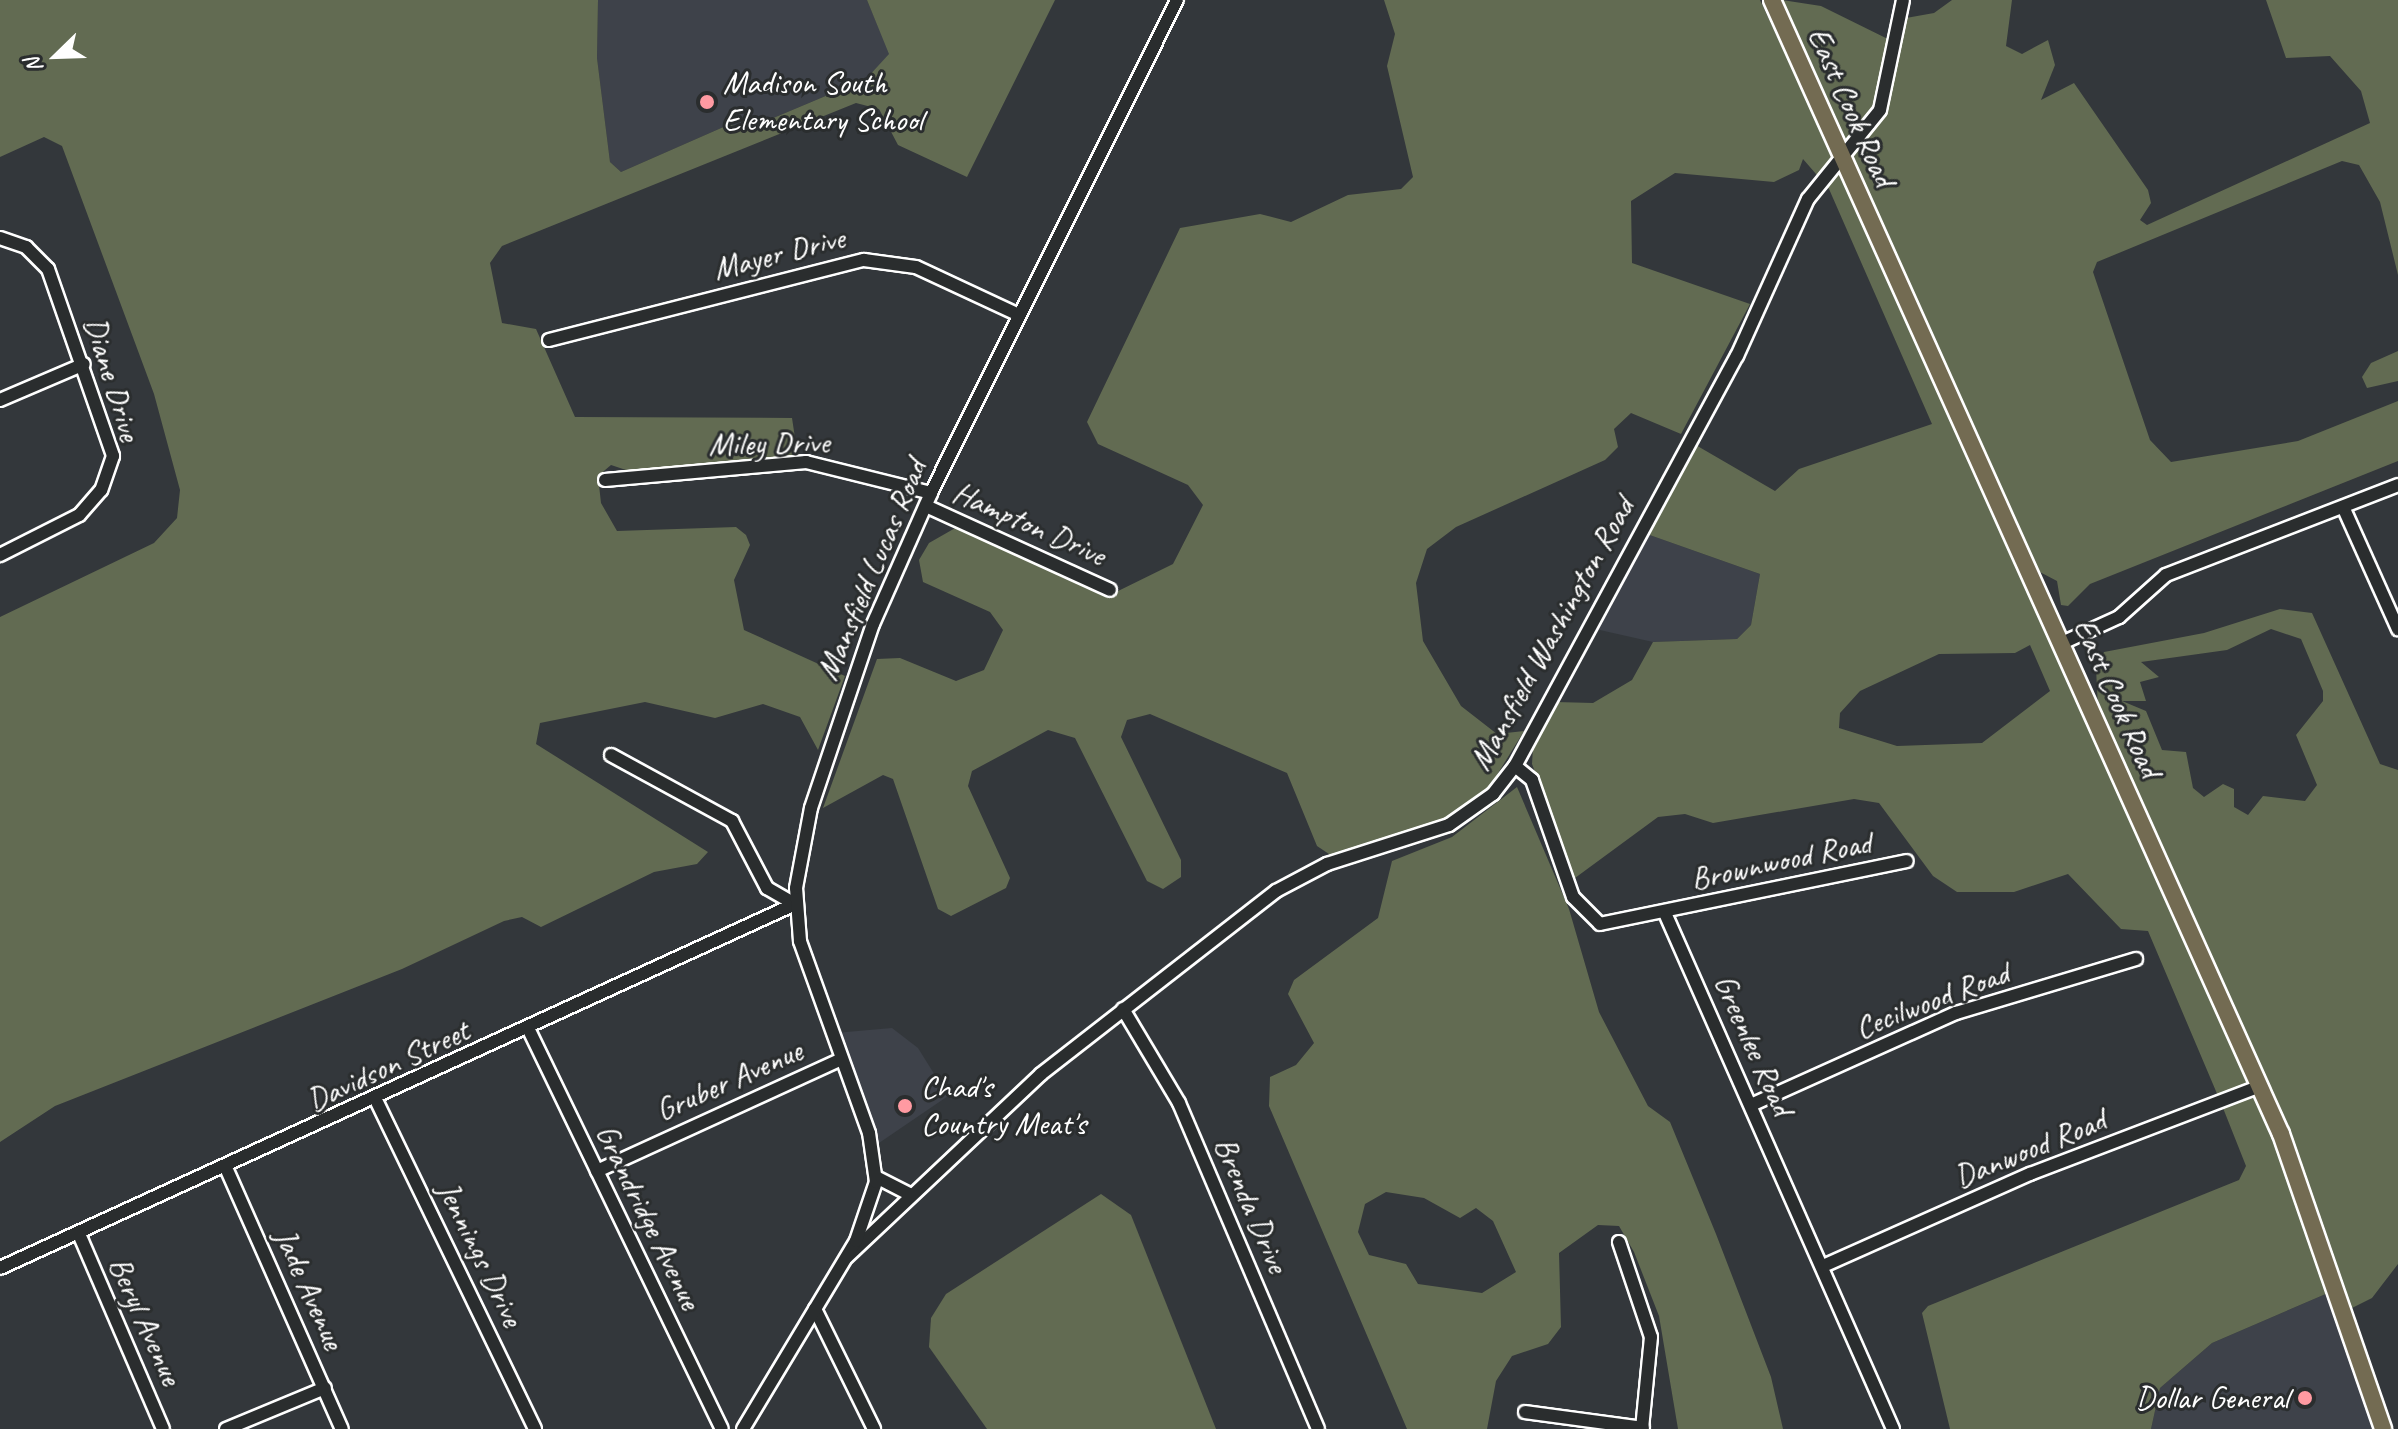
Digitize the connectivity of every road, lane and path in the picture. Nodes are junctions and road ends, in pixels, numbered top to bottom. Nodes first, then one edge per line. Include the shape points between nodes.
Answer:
1 (1177, 0) edge
2 (1772, 0) edge
3 (1903, 0) edge
4 (1843, 157) junction
5 (0, 238) edge
6 (1017, 314) junction
7 (549, 340) dead end
8 (84, 364) junction
9 (0, 400) edge
10 (605, 480) dead end
11 (2398, 485) edge
12 (928, 499) junction
13 (2344, 509) junction
14 (0, 555) edge
15 (1110, 590) dead end
16 (2398, 629) edge
17 (2062, 643) junction
18 (611, 755) dead end
19 (1515, 766) junction
20 (1907, 861) dead end
21 (795, 904) junction
22 (1665, 913) junction
23 (2136, 959) dead end
24 (1123, 1009) junction
25 (528, 1028) junction
26 (840, 1060) junction
27 (2260, 1086) junction
28 (377, 1102) junction
29 (1751, 1105) junction
30 (227, 1170) junction
31 (597, 1171) junction
32 (876, 1177) junction
33 (909, 1194) junction
34 (79, 1234) junction
35 (1619, 1242) dead end
36 (847, 1257) junction
37 (1823, 1266) junction
38 (0, 1268) edge
39 (815, 1309) junction
40 (325, 1388) junction
41 (1525, 1412) dead end
42 (1642, 1428) edge
43 (163, 1429) edge
44 (226, 1429) edge
45 (342, 1429) edge
46 (535, 1429) edge
47 (722, 1429) edge
48 (743, 1429) edge
49 (874, 1429) edge
50 (1318, 1429) edge
51 (1893, 1429) edge
52 (2383, 1429) edge

1 - 6 street, Mansfield Lucas Road
2 - 4 main road, East Cook Road
3 - 4 street, Mansfield Washington Road via 1880,110
4 - 17 main road, East Cook Road
4 - 19 street, Mansfield Washington Road via 1808,199 1737,356
5 - 8 street, Diane Drive via 43,261
6 - 7 street, Mayer Drive via 916,267 864,260
6 - 12 street, Mansfield Lucas Road
8 - 9 street
8 - 14 street, Diane Drive via 112,446 106,478 71,521
10 - 12 street, Miley Drive via 806,462
11 - 13 street
12 - 15 street, Hampton Drive
12 - 21 street, Mansfield Lucas Road via 873,624 828,752 803,836
13 - 16 street
13 - 17 street via 2166,575 2119,617
17 - 27 main road, East Cook Road
18 - 21 street via 732,821 767,888
19 - 22 street via 1532,780 1586,916 1610,924
19 - 24 street, Mansfield Washington Road via 1462,819 1291,881
20 - 22 street, Brownwood Road
21 - 25 street, Davidson Street
21 - 26 street, Mansfield Lucas Road via 810,980
22 - 29 street, Greenlee Road
23 - 29 street, Cecilwood Road via 1956,1013
24 - 33 street, Mansfield Washington Road
24 - 50 street, Brenda Drive via 1167,1077
25 - 28 street, Davidson Street
25 - 31 street, Grandridge Avenue
26 - 31 street, Gruber Avenue
26 - 32 street, Mansfield Lucas Road via 869,1133
27 - 37 street, Danwood Road via 2030,1174
27 - 52 main road, East Cook Road via 2303,1189
28 - 30 street, Davidson Street
28 - 46 street, Jennings Drive
29 - 37 street, Greenlee Road
30 - 34 street, Davidson Street
30 - 40 street, Jade Avenue
31 - 47 street, Grandridge Avenue
32 - 33 street
32 - 36 street, Mansfield Lucas Road via 875,1194
33 - 36 street, Mansfield Washington Road
34 - 38 street, Davidson Street
34 - 43 street, Beryl Avenue
35 - 42 street via 1651,1337
36 - 39 street
37 - 51 street, Greenlee Road
39 - 48 street
39 - 49 street
40 - 44 street
40 - 45 street, Jade Avenue
41 - 42 street

